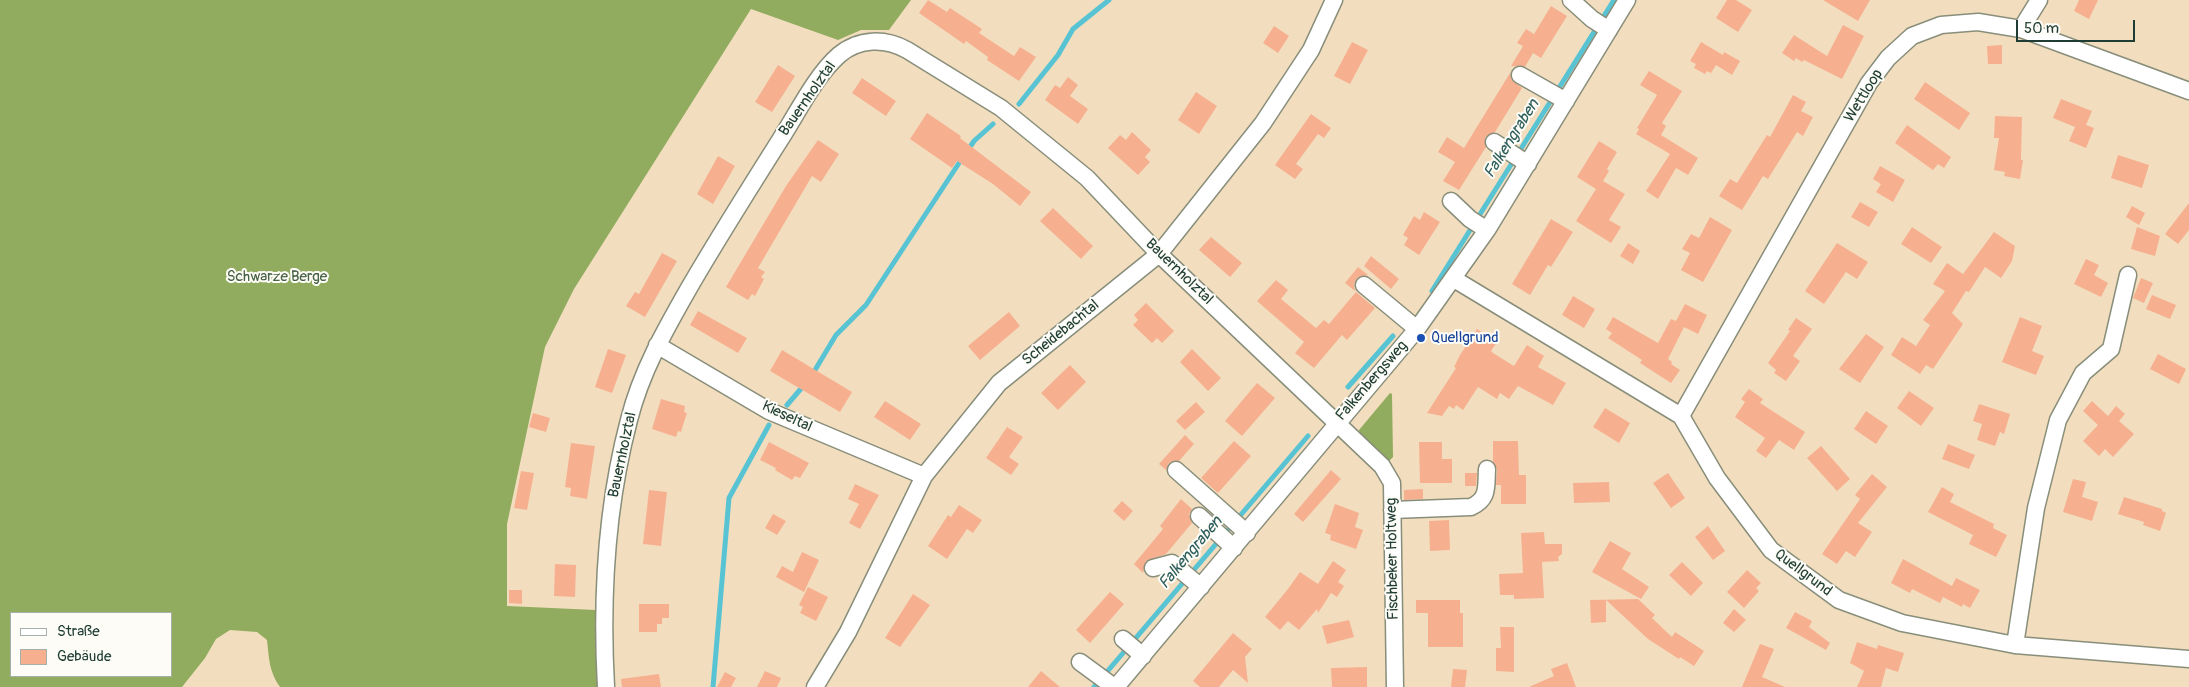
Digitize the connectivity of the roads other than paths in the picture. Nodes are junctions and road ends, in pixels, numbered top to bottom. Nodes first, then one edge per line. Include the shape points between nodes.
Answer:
1 (1334, 0) edge
2 (1571, 0) edge
3 (1627, 0) edge
4 (2039, 0) edge
5 (1602, 26) junction
6 (2021, 29) junction
7 (1520, 75) dead end
8 (2189, 91) edge
9 (1559, 96) junction
10 (1494, 142) dead end
11 (1521, 159) junction
12 (1451, 201) dead end
13 (1480, 225) junction
14 (1159, 254) junction
15 (2128, 275) dead end
16 (1454, 279) junction
17 (1364, 285) dead end
18 (1417, 329) junction
19 (657, 345) junction
20 (1681, 416) junction
21 (1336, 423) junction
22 (1487, 469) dead end
23 (1176, 470) dead end
24 (924, 476) junction
25 (1392, 510) junction
26 (1199, 516) dead end
27 (1238, 526) junction
28 (1226, 540) junction
29 (1153, 568) dead end
30 (1192, 579) junction
31 (2015, 645) junction
32 (2189, 658) edge
33 (1080, 662) dead end
34 (1108, 682) edge
35 (606, 687) edge
36 (815, 687) edge
37 (1395, 687) edge

1 - 14 street, Scheidebachtal via 1311,50 1264,123
2 - 5 street
3 - 5 street, Falkenbergsweg
4 - 6 street
5 - 9 street, Falkenbergsweg
6 - 8 street, Wettloop
6 - 20 street, Wettloop via 1978,22 1940,25 1912,36 1888,58 1869,83
7 - 9 street
9 - 11 street, Falkenbergsweg
10 - 11 street
11 - 13 street, Falkenbergsweg
12 - 13 street
13 - 16 street, Falkenbergsweg
14 - 19 street, Bauernholztal via 1087,178 1001,108 897,44 863,43 839,55 819,79 743,197
14 - 21 street, Bauernholztal
14 - 24 street, Scheidebachtal via 999,383
15 - 31 street via 2112,349 2083,373 2058,420 2036,508
16 - 18 street, Falkenbergsweg
16 - 20 street, Quellgrund
17 - 18 street
18 - 21 street, Falkenbergsweg
19 - 24 street, Kieseltal via 769,411
19 - 35 street, Bauernholztal via 629,419 613,493 604,591
20 - 31 street, Quellgrund via 1717,478 1771,550 1839,600 1902,623
21 - 25 street, Fischbeker Holtweg via 1382,466 1392,483
21 - 27 street, Falkenbergsweg
22 - 25 street via 1484,498 1480,504
23 - 27 street
24 - 36 street, Scheidebachtal via 848,632
25 - 37 street, Fischbeker Holtweg
26 - 28 street
27 - 28 street, Falkenbergsweg
28 - 30 street, Falkenbergsweg
29 - 30 street via 1172,563
30 - 34 street, Falkenbergsweg via 1131,646
31 - 32 street, Quellgrund
33 - 34 street

